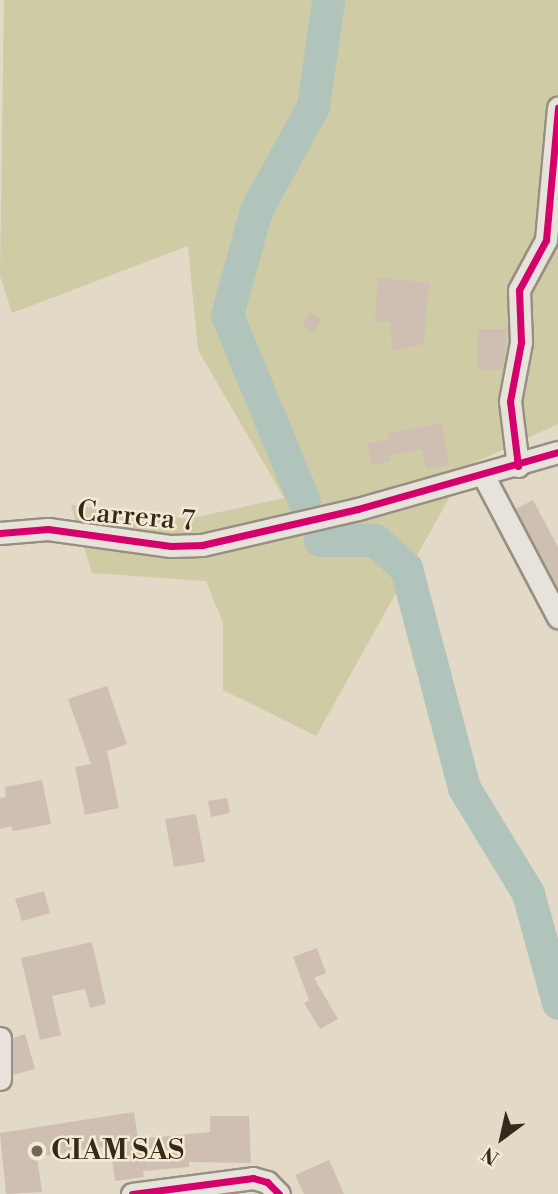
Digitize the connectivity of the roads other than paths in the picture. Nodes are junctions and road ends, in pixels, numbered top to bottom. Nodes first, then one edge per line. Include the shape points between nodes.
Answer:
1 (558, 108) edge
2 (558, 452) edge
3 (518, 466) junction
4 (483, 475) junction
5 (0, 533) edge
6 (558, 617) edge
7 (0, 1038) edge
8 (0, 1079) edge
9 (132, 1194) edge
10 (279, 1194) edge

1 - 3 street via 547,240 519,290 521,342 510,401
2 - 3 street, Carrera 7
3 - 4 street, Carrera 7
4 - 5 street, Carrera 7 via 202,545 171,546 48,529
4 - 6 street
7 - 8 street
9 - 10 street via 253,1178 267,1182

